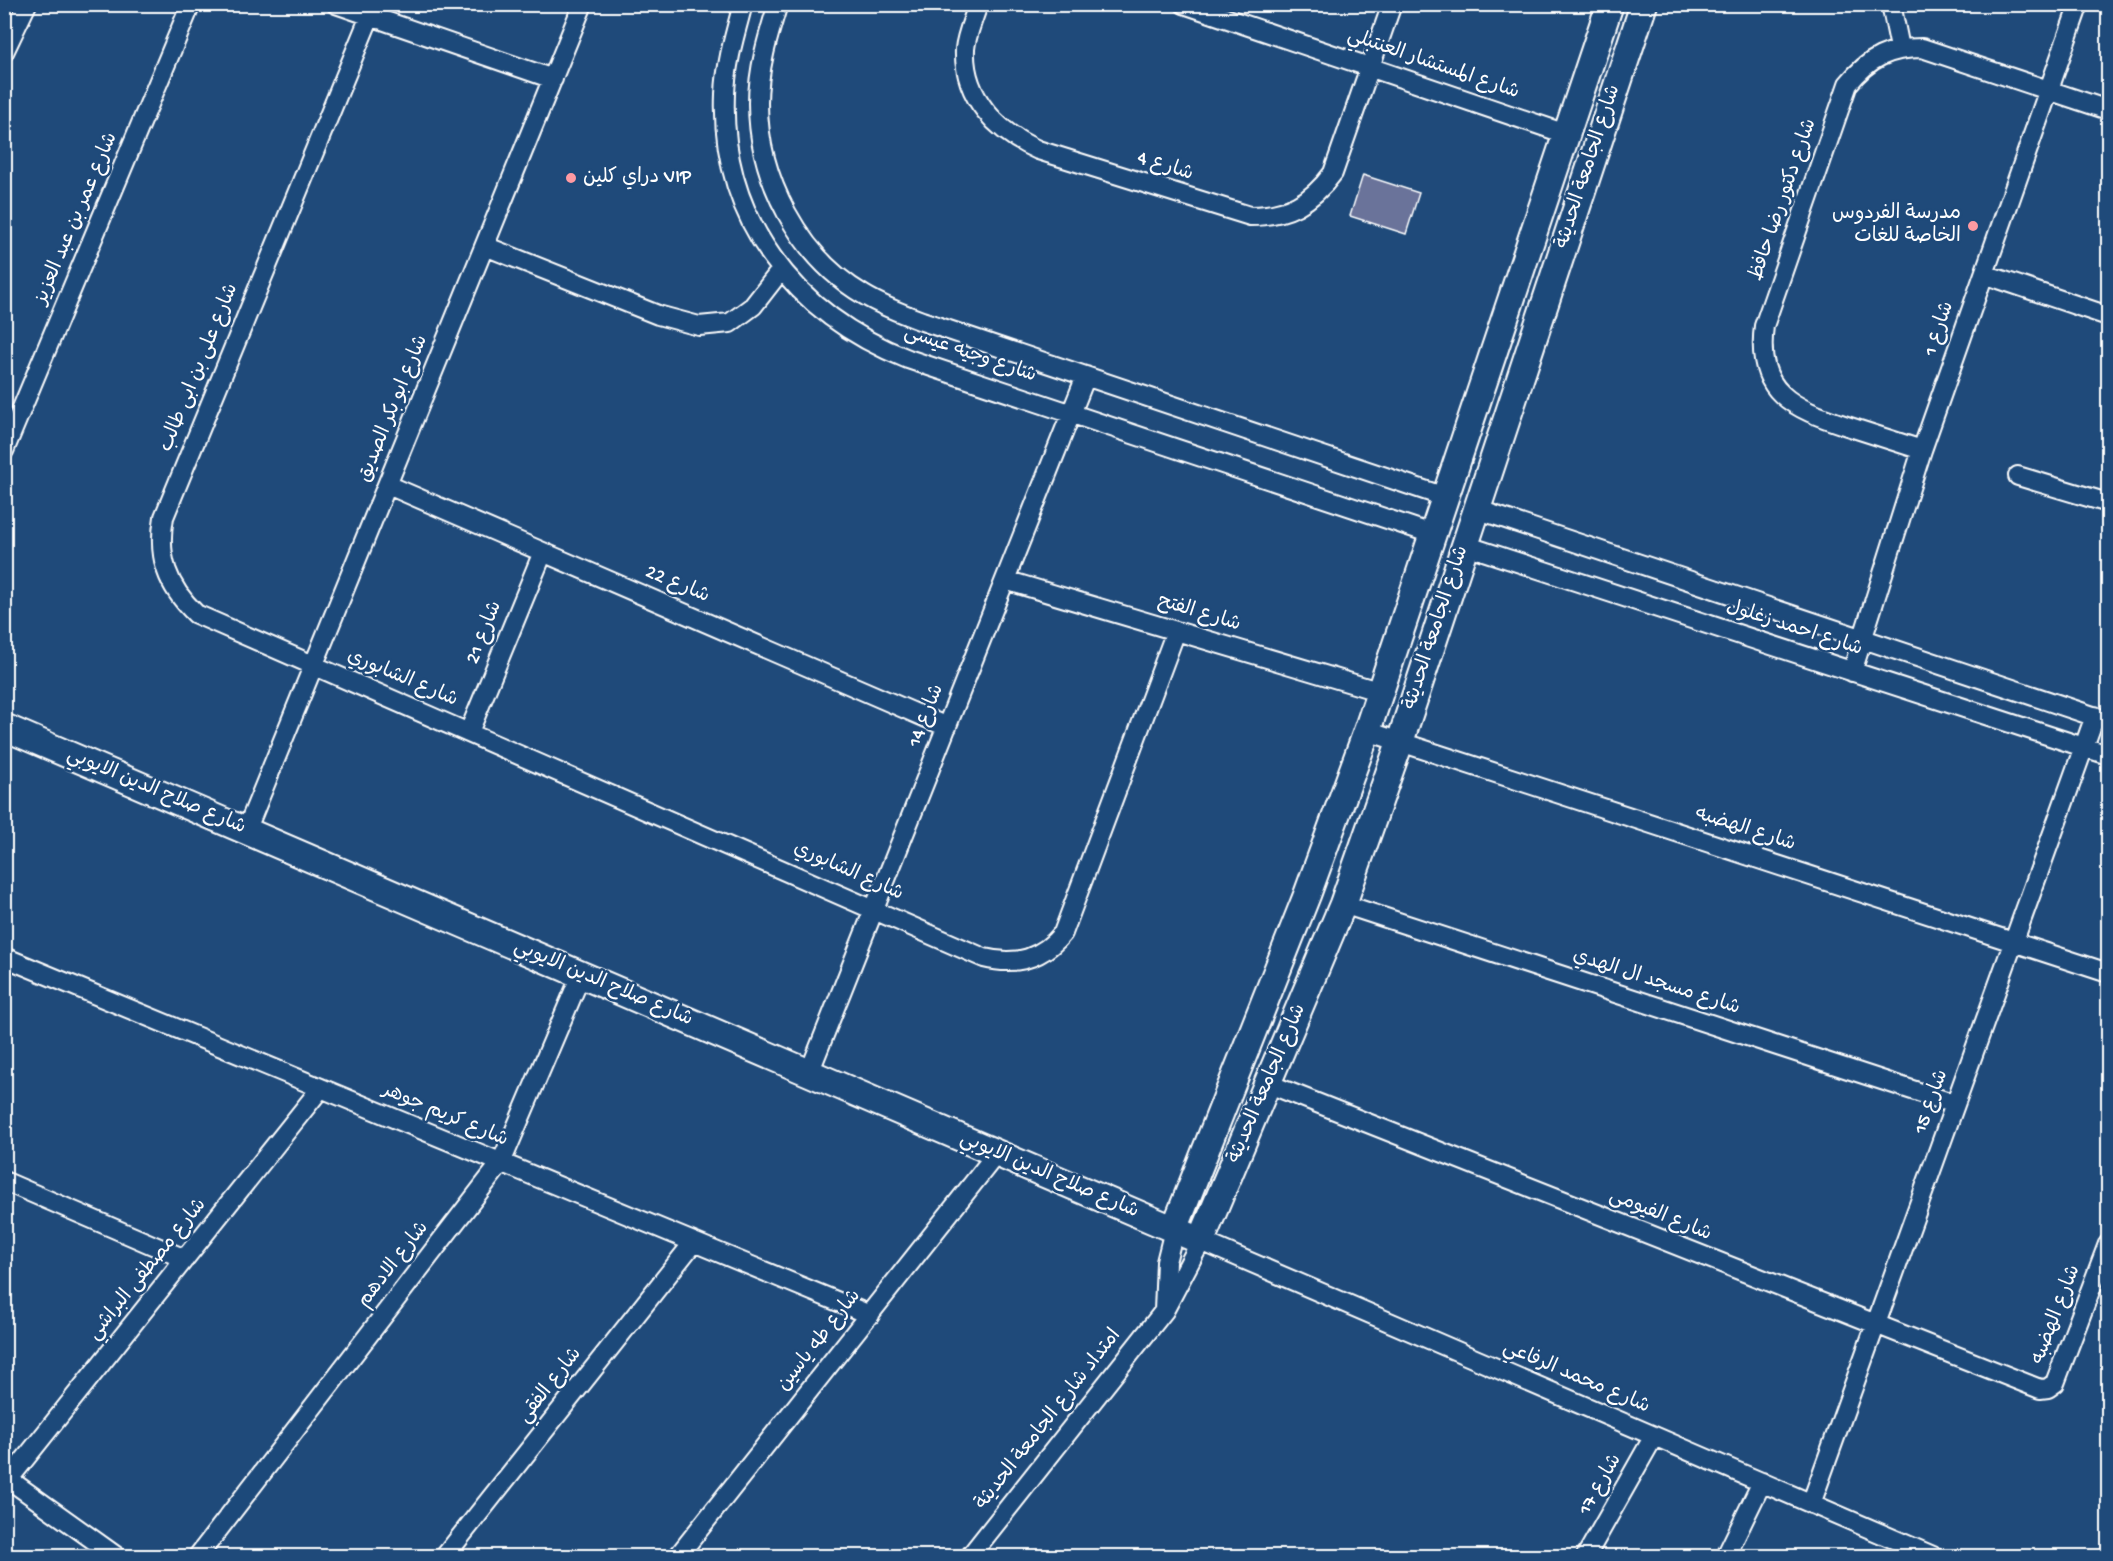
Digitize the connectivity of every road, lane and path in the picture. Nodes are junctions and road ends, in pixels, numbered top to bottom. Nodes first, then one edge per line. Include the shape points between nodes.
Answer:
1 (27, 4) edge
2 (191, 4) edge
3 (336, 4) edge
4 (583, 4) edge
5 (743, 4) edge
6 (778, 4) edge
7 (978, 4) edge
8 (1392, 4) edge
9 (1610, 4) edge
10 (1644, 4) edge
11 (1891, 4) edge
12 (2079, 4) edge
13 (1188, 5) edge
14 (370, 16) junction
15 (1601, 32) junction
16 (1630, 44) junction
17 (1900, 48) junction
18 (4, 52) edge
19 (1370, 68) junction
20 (553, 79) junction
21 (2049, 89) junction
22 (2109, 110) edge
23 (1566, 134) junction
24 (485, 246) junction
25 (781, 270) junction
26 (1984, 274) junction
27 (2109, 316) edge
28 (1086, 376) junction
29 (1071, 413) junction
30 (1922, 450) junction
31 (4, 451) edge
32 (2018, 476) dead end
33 (388, 485) junction
34 (1445, 497) junction
35 (2108, 500) edge
36 (1476, 509) junction
37 (1432, 534) junction
38 (1465, 544) junction
39 (543, 552) junction
40 (1005, 580) junction
41 (1176, 631) junction
42 (1863, 638) junction
43 (315, 665) junction
44 (1852, 672) junction
45 (1381, 692) junction
46 (2102, 718) edge
47 (4, 727) edge
48 (948, 727) junction
49 (1367, 731) junction
50 (469, 732) junction
51 (1400, 742) junction
52 (2084, 747) junction
53 (2109, 755) edge
54 (246, 831) junction
55 (1343, 904) junction
56 (876, 908) junction
57 (2014, 941) junction
58 (4, 957) edge
59 (2109, 973) edge
60 (581, 975) junction
61 (809, 1073) junction
62 (1269, 1084) junction
63 (321, 1088) junction
64 (1955, 1104) junction
65 (997, 1154) junction
66 (501, 1163) junction
67 (4, 1181) edge
68 (1174, 1230) junction
69 (1201, 1241) junction
70 (693, 1243) junction
71 (2109, 1244) edge
72 (185, 1259) junction
73 (1164, 1311) junction
74 (870, 1315) junction
75 (1875, 1326) junction
76 (2036, 1388) joint
77 (1654, 1436) junction
78 (7, 1478) edge
79 (1761, 1482) junction
80 (1811, 1504) junction
81 (1929, 1556) edge
82 (116, 1557) edge
83 (198, 1557) edge
84 (446, 1557) edge
85 (678, 1557) edge
86 (970, 1557) edge
87 (1586, 1557) edge
88 (1726, 1557) edge

1 - 18 street
2 - 31 street, شارع عمر بن عبد العزيز
3 - 14 street
4 - 20 street, شارع ابو بكر الصديق
5 - 25 street, شارع وجيه عيسى via 728,61 725,93 729,156 748,216
6 - 28 street, شارع وجيه عيسى via 760,70 760,135 779,198 814,252 863,295 893,309
7 - 19 street, شارع 4 via 965,47 966,70 984,111 999,128 1038,150 1250,216 1288,211 1321,189 1333,173
8 - 19 street, شارع 4
9 - 15 street, شارع الجامعة الحديثة
10 - 16 street, شارع الجامعة الحديثة
11 - 17 street
12 - 21 street, شارع 1
13 - 19 street, شارع المستشار العنتبلي
14 - 20 street
14 - 43 street, شارع على بن ابى طالب via 170,500 161,535 161,553 172,587 196,614
15 - 16 street
15 - 23 street, شارع الجامعة الحديثة
16 - 36 street, شارع الجامعة الحديثة
17 - 21 street, شارع دكتور رضا حافظ via 1922,48
17 - 30 street, شارع دكتور رضا حافظ via 1862,67 1848,84 1764,326 1762,342 1769,376 1790,402 1805,411
19 - 23 street, شارع المستشار العنتبلي
20 - 24 street, شارع ابو بكر الصديق
21 - 22 street, شارع دكتور رضا حافظ
21 - 26 street, شارع 1
23 - 34 street, شارع الجامعة الحديثة
24 - 25 street via 658,315 699,326 730,323 753,306
24 - 33 street, شارع ابو بكر الصديق
25 - 29 street, شارع وجيه عيسى via 825,315 879,348
26 - 27 street
26 - 30 street, شارع 1
28 - 29 street, شارع 14
28 - 34 street, شارع وجيه عيسى
29 - 37 street, شارع وجيه عيسى
29 - 40 street, شارع 14
30 - 42 street, شارع 1
32 - 35 street
33 - 39 street, شارع 22
33 - 43 street, شارع ابو بكر الصديق
34 - 37 street, شارع الجامعة الحديثة
36 - 38 street, شارع الجامعة الحديثة
36 - 42 street, شارع احمد زغلول
37 - 45 street, شارع الجامعة الحديثة
38 - 44 street, شارع احمد زغلول
38 - 51 street, شارع الجامعة الحديثة
39 - 48 street, شارع 22
39 - 50 street, شارع 21
40 - 41 street, شارع الفتح
40 - 48 street, شارع 14
41 - 45 street, شارع الفتح
41 - 56 street, شارع الشابوري via 1063,933 1051,947 1036,956 1001,962 984,958
42 - 44 street, شارع 1
42 - 46 street, شارع احمد زغلول
43 - 50 street, شارع الشابوري
43 - 54 street, شارع ابو بكر الصديق
44 - 52 street, شارع احمد زغلول
45 - 49 street, شارع الجامعة الحديثة
46 - 52 street, شارع 15
47 - 54 street, شارع صلاح الدين الايوبي
48 - 56 street, شارع 14
49 - 51 street, شارع الهضبه
49 - 68 street, شارع الجامعة الحديثة via 1307,895
50 - 56 street, شارع الشابوري
51 - 55 street, شارع الجامعة الحديثة
51 - 57 street, شارع الهضبه
52 - 53 street, شارع احمد زغلول
52 - 57 street, شارع 15
54 - 60 street, شارع صلاح الدين الايوبي
55 - 62 street, شارع الجامعة الحديثة
55 - 64 street, شارع مسجد ال الهدي
56 - 61 street, شارع 14
57 - 59 street, شارع الهضبه
57 - 64 street, شارع 15
58 - 63 street, شارع كريم جوهر
60 - 61 street, شارع صلاح الدين الايوبي
60 - 66 street, شارع الادهم
61 - 65 street, شارع صلاح الدين الايوبي
62 - 69 street, شارع الجامعة الحديثة
62 - 75 street, شارع الفيومى
63 - 66 street, شارع كريم جوهر
63 - 72 street, شارع مصطفى البراشي
64 - 75 street, شارع 15
65 - 68 street, شارع صلاح الدين الايوبي
65 - 74 street, شارع طه ياسين
66 - 70 street, شارع كريم جوهر
66 - 83 street, شارع الادهم
67 - 72 street
68 - 69 street, شارع صلاح الدين الايوبي
68 - 73 street via 1166,1262
69 - 73 street, امتداد شارع الجامعة الحديثة
69 - 77 street, شارع محمد الرفاعي
70 - 74 street, شارع كريم جوهر
70 - 84 street, شارع الفقي
71 - 76 street, شارع الهضبه via 2055,1383 2048,1388
72 - 78 street, شارع مصطفى البراشي
73 - 86 street, امتداد شارع الجامعة الحديثة
74 - 85 street, شارع طه ياسين
75 - 76 street, شارع الفيومى
75 - 80 street, شارع 15
77 - 79 street, شارع محمد الرفاعي
77 - 87 street, شارع 17
78 - 82 street
79 - 80 street, شارع محمد الرفاعي
79 - 88 street
80 - 81 street, شارع محمد الرفاعي

